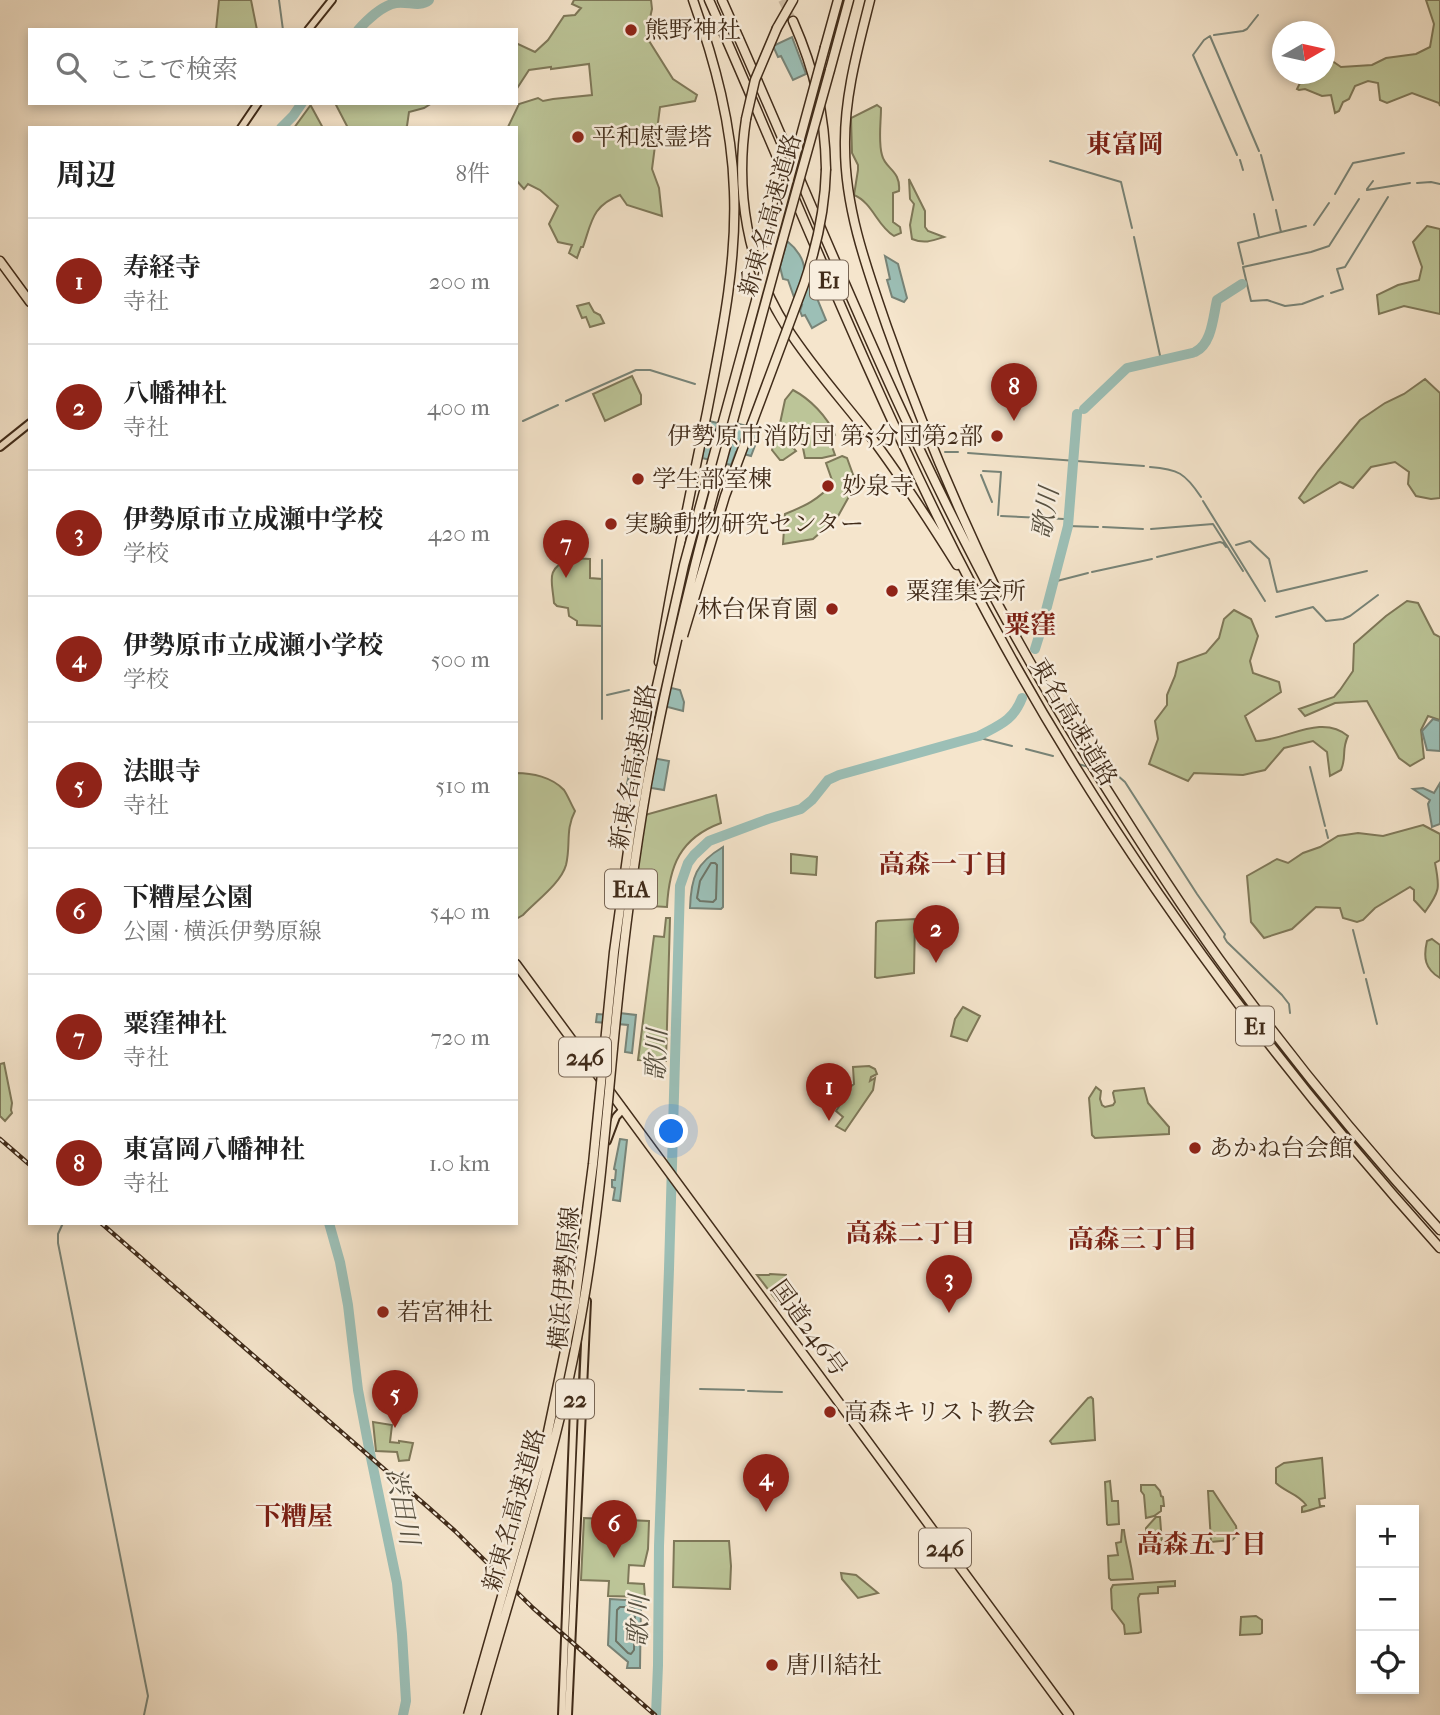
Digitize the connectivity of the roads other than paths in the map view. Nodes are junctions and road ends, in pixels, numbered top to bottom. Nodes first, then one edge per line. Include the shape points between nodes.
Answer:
1 (332, 0) edge
2 (693, 0) edge
3 (709, 0) edge
4 (722, 0) edge
5 (793, 0) edge
6 (838, 0) edge
7 (849, 0) edge
8 (870, 0) edge
9 (793, 21) tunnel mouth
10 (310, 28) edge
11 (257, 105) edge
12 (242, 126) edge
13 (0, 261) edge
14 (28, 299) edge
15 (28, 425) edge
16 (0, 447) edge
17 (972, 548) junction
18 (955, 557) junction
19 (650, 717) junction
20 (654, 751) junction
21 (518, 967) edge
22 (620, 1105) junction
23 (1440, 1230) edge
24 (1440, 1248) edge
25 (468, 1715) edge
26 (476, 1715) edge
27 (562, 1715) edge
28 (568, 1715) edge
29 (1069, 1715) edge

1 - 10 main road
2 - 19 highway, bridge via 725,114 733,170 732,265
3 - 18 highway, E1
4 - 17 highway, 東名高速道路 / E1 via 883,368
5 - 18 highway, bridge via 755,80 746,119 741,169 744,212 754,254 785,326
6 - 19 highway, 新東名高速道路 / E1A, bridge via 684,565
7 - 20 highway, 新東名高速道路 / E1A, bridge via 695,561
8 - 17 highway via 847,105 845,155 852,216 892,341
9 - 20 highway, bridge via 820,99 826,169 822,219 812,259 725,496
11 - 12 main road
13 - 14 highway
15 - 16 main road
17 - 23 highway, 東名高速道路 / E1 via 1044,687 1192,921 1350,1127
18 - 24 highway, 東名高速道路 / E1 via 1031,691 1144,872 1220,980 1341,1134
19 - 25 highway, 新東名高速道路 / E1A, bridge via 614,952 575,1303 545,1446
20 - 26 highway, 新東名高速道路 / E1A, bridge via 623,953 583,1306 552,1448
21 - 22 highway, 国道246号 / 246
22 - 27 main road, 横浜伊勢原線 / 22 via 607,1116 595,1163 578,1320
22 - 28 main road, 横浜伊勢原線 / 22 via 602,1164 585,1323
22 - 29 highway, 国道246号 / 246

